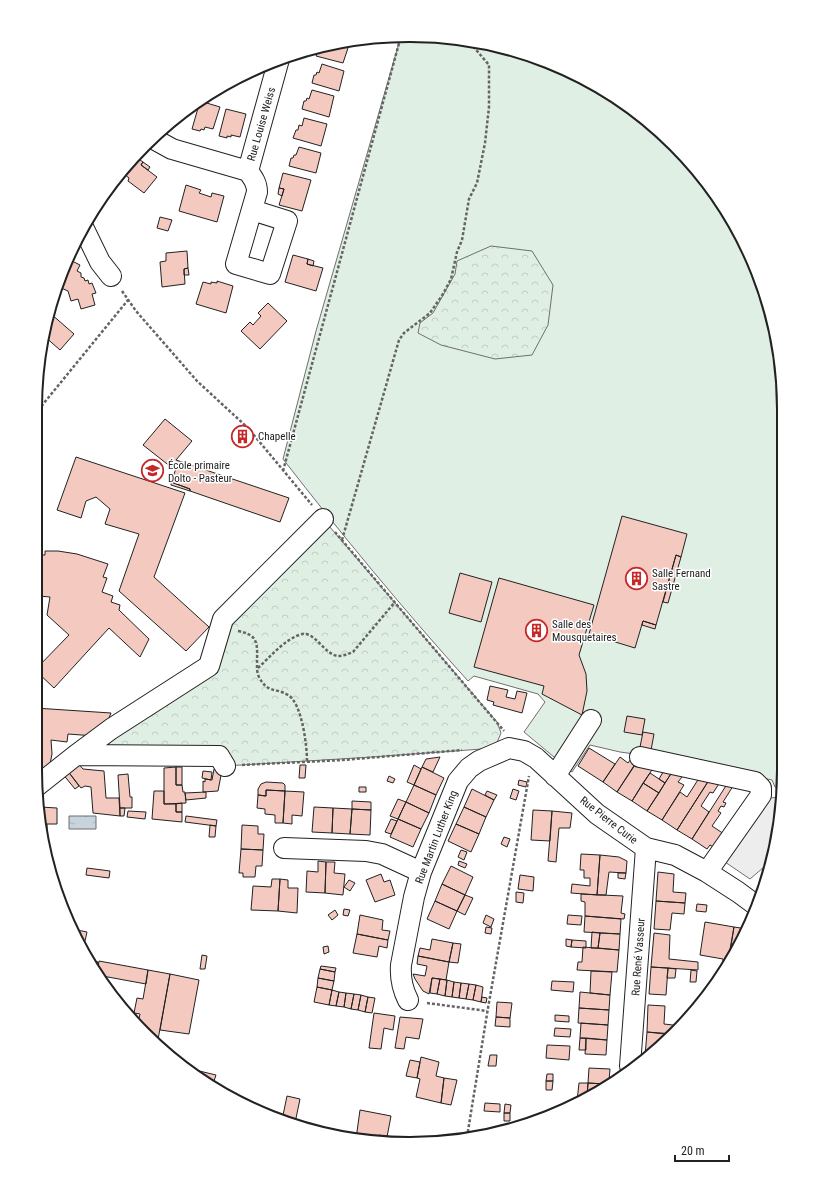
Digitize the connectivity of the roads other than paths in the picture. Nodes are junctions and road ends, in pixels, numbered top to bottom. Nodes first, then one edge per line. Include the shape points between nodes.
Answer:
1 (277, 67) edge
2 (158, 142) edge
3 (248, 171) junction
4 (252, 210) dead end
5 (87, 234) edge
6 (111, 276) dead end
7 (324, 519) dead end
8 (591, 720) dead end
9 (509, 748) joint
10 (76, 755) junction
11 (640, 757) dead end
12 (226, 766) road end
13 (555, 776) junction
14 (42, 782) edge
15 (284, 848) dead end
16 (646, 848) junction
17 (421, 872) junction
18 (707, 872) junction
19 (752, 902) edge
20 (408, 1000) road end
21 (630, 1063) edge

1 - 3 street, Rue Louise Weiss
2 - 3 street via 172,149
3 - 4 street, Rue Louise Weiss via 257,186
5 - 6 street via 100,262
7 - 10 street via 223,619 208,666
8 - 13 street
9 - 13 street, Rue Pierre Curie via 524,751 536,758
9 - 17 street, Rue Martin Luther King via 479,761 458,781
10 - 12 street via 219,756
10 - 14 street
11 - 18 street via 755,782 761,788 761,794
13 - 16 street, Rue Pierre Curie via 597,814
15 - 17 street via 366,851 382,854
16 - 18 street, Rue Pierre Curie via 675,855
16 - 21 street, Rue René Vasseur
17 - 20 street, Rue Martin Luther King via 400,974
18 - 19 street, Rue Pierre Curie

